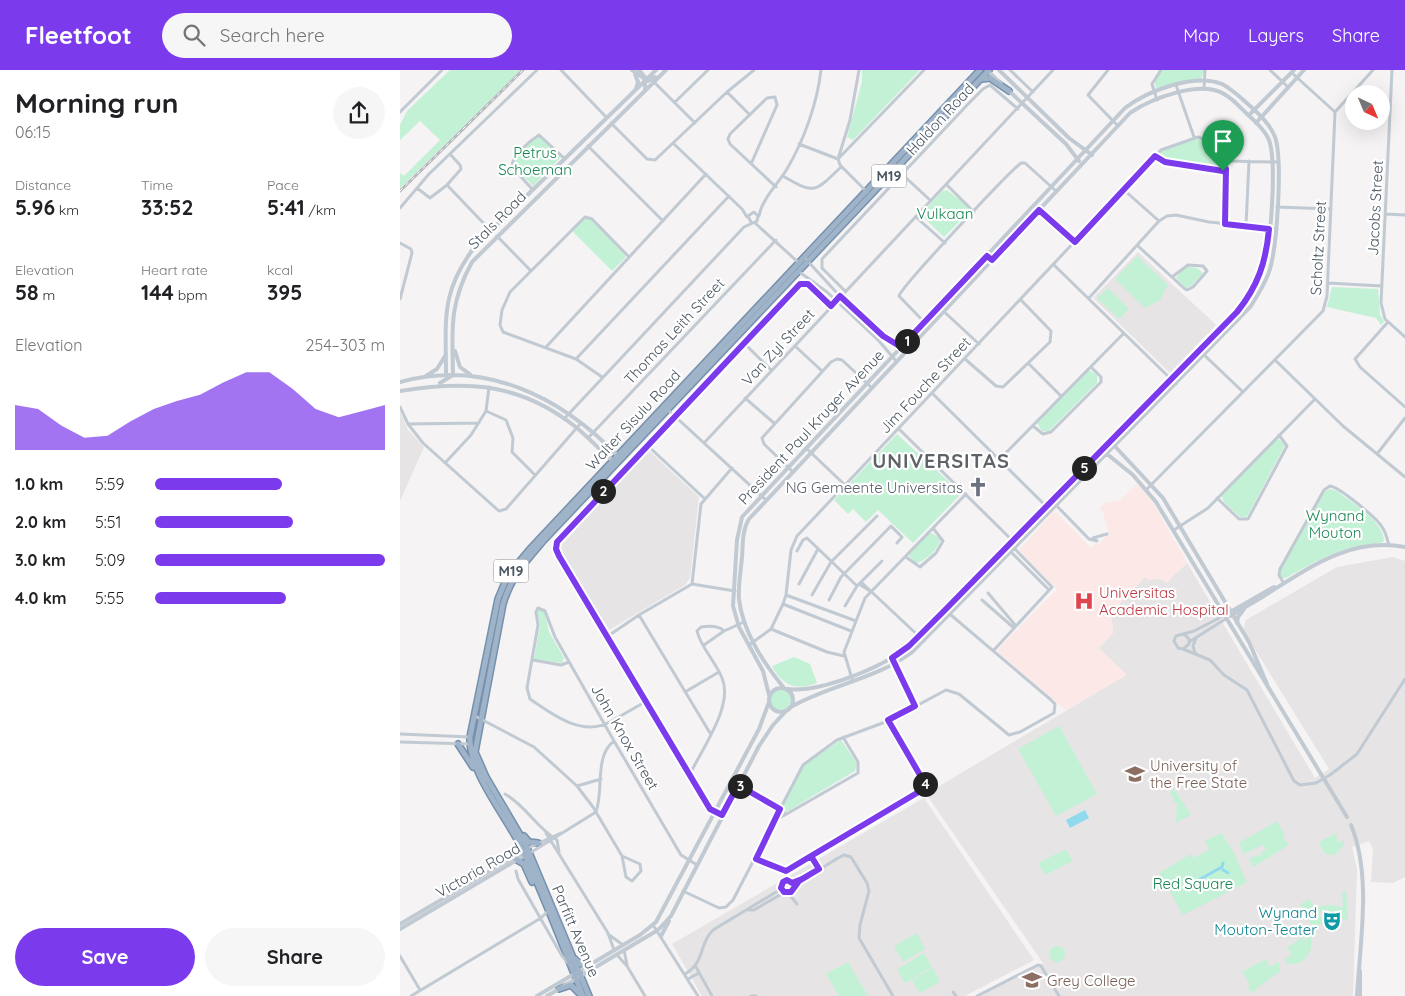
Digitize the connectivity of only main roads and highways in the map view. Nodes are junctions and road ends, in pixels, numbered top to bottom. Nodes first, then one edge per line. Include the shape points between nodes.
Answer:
1 (980, 70) edge
2 (988, 70) edge
3 (980, 80) junction
4 (1009, 91) road end
5 (951, 105) junction
6 (849, 214) junction
7 (820, 240) junction
8 (824, 245) junction
9 (771, 292) junction
10 (776, 297) junction
11 (742, 323) junction
12 (747, 327) junction
13 (718, 348) junction
14 (723, 352) junction
15 (697, 375) junction
16 (477, 718) junction
17 (478, 727) junction
18 (471, 740) junction
19 (458, 744) road end
20 (475, 751) junction
21 (479, 775) junction
22 (518, 828) junction
23 (538, 843) road end
24 (526, 852) junction
25 (517, 860) road end
26 (539, 875) joint
27 (544, 902) junction
28 (572, 954) junction
29 (590, 964) road end
30 (577, 975) junction
31 (559, 989) road end
32 (582, 996) edge
33 (589, 996) edge

1 - 5 highway, Walter Sisulu Road / M19
2 - 3 highway, Walter Sisulu Road / M19
3 - 4 highway via 990,78
3 - 5 highway, Walter Sisulu Road / M19
5 - 6 highway, Walter Sisulu Road / M19
6 - 7 highway, Walter Sisulu Road / M19
6 - 8 highway, Walter Sisulu Road / M19
7 - 8 highway
7 - 9 highway, Walter Sisulu Road / M19
8 - 10 highway, Walter Sisulu Road / M19
9 - 10 highway
9 - 11 highway, Walter Sisulu Road / M19
10 - 12 highway, Walter Sisulu Road / M19
11 - 12 highway
11 - 13 highway, Walter Sisulu Road / M19
12 - 14 highway, Walter Sisulu Road / M19
13 - 14 highway
13 - 15 highway, Walter Sisulu Road / M19
14 - 15 highway, Walter Sisulu Road / M19
15 - 16 highway, Walter Sisulu Road / M19 via 516,568 500,603
16 - 17 highway, Walter Sisulu Road / M19
16 - 18 highway, Walter Sisulu Road / M19
17 - 18 highway
17 - 20 highway, Walter Sisulu Road / M19
18 - 20 highway
18 - 21 highway, Walter Sisulu Road / M19
19 - 21 highway
20 - 22 highway, Walter Sisulu Road / M19 via 486,777
21 - 24 highway, Walter Sisulu Road / M19
22 - 23 highway via 529,842
22 - 24 highway, Walter Sisulu Road / M19
24 - 26 highway, Walter Sisulu Road / M19
24 - 27 highway, Parfitt Avenue / M19
25 - 27 highway via 524,864
26 - 28 highway, Parfitt Avenue / M19
27 - 30 highway, Parfitt Avenue / M19
28 - 29 highway via 581,964
28 - 30 highway, Parfitt Avenue / M19
30 - 32 highway, Parfitt Avenue / M19
30 - 33 highway, Parfitt Avenue / M19
31 - 32 highway via 571,985

